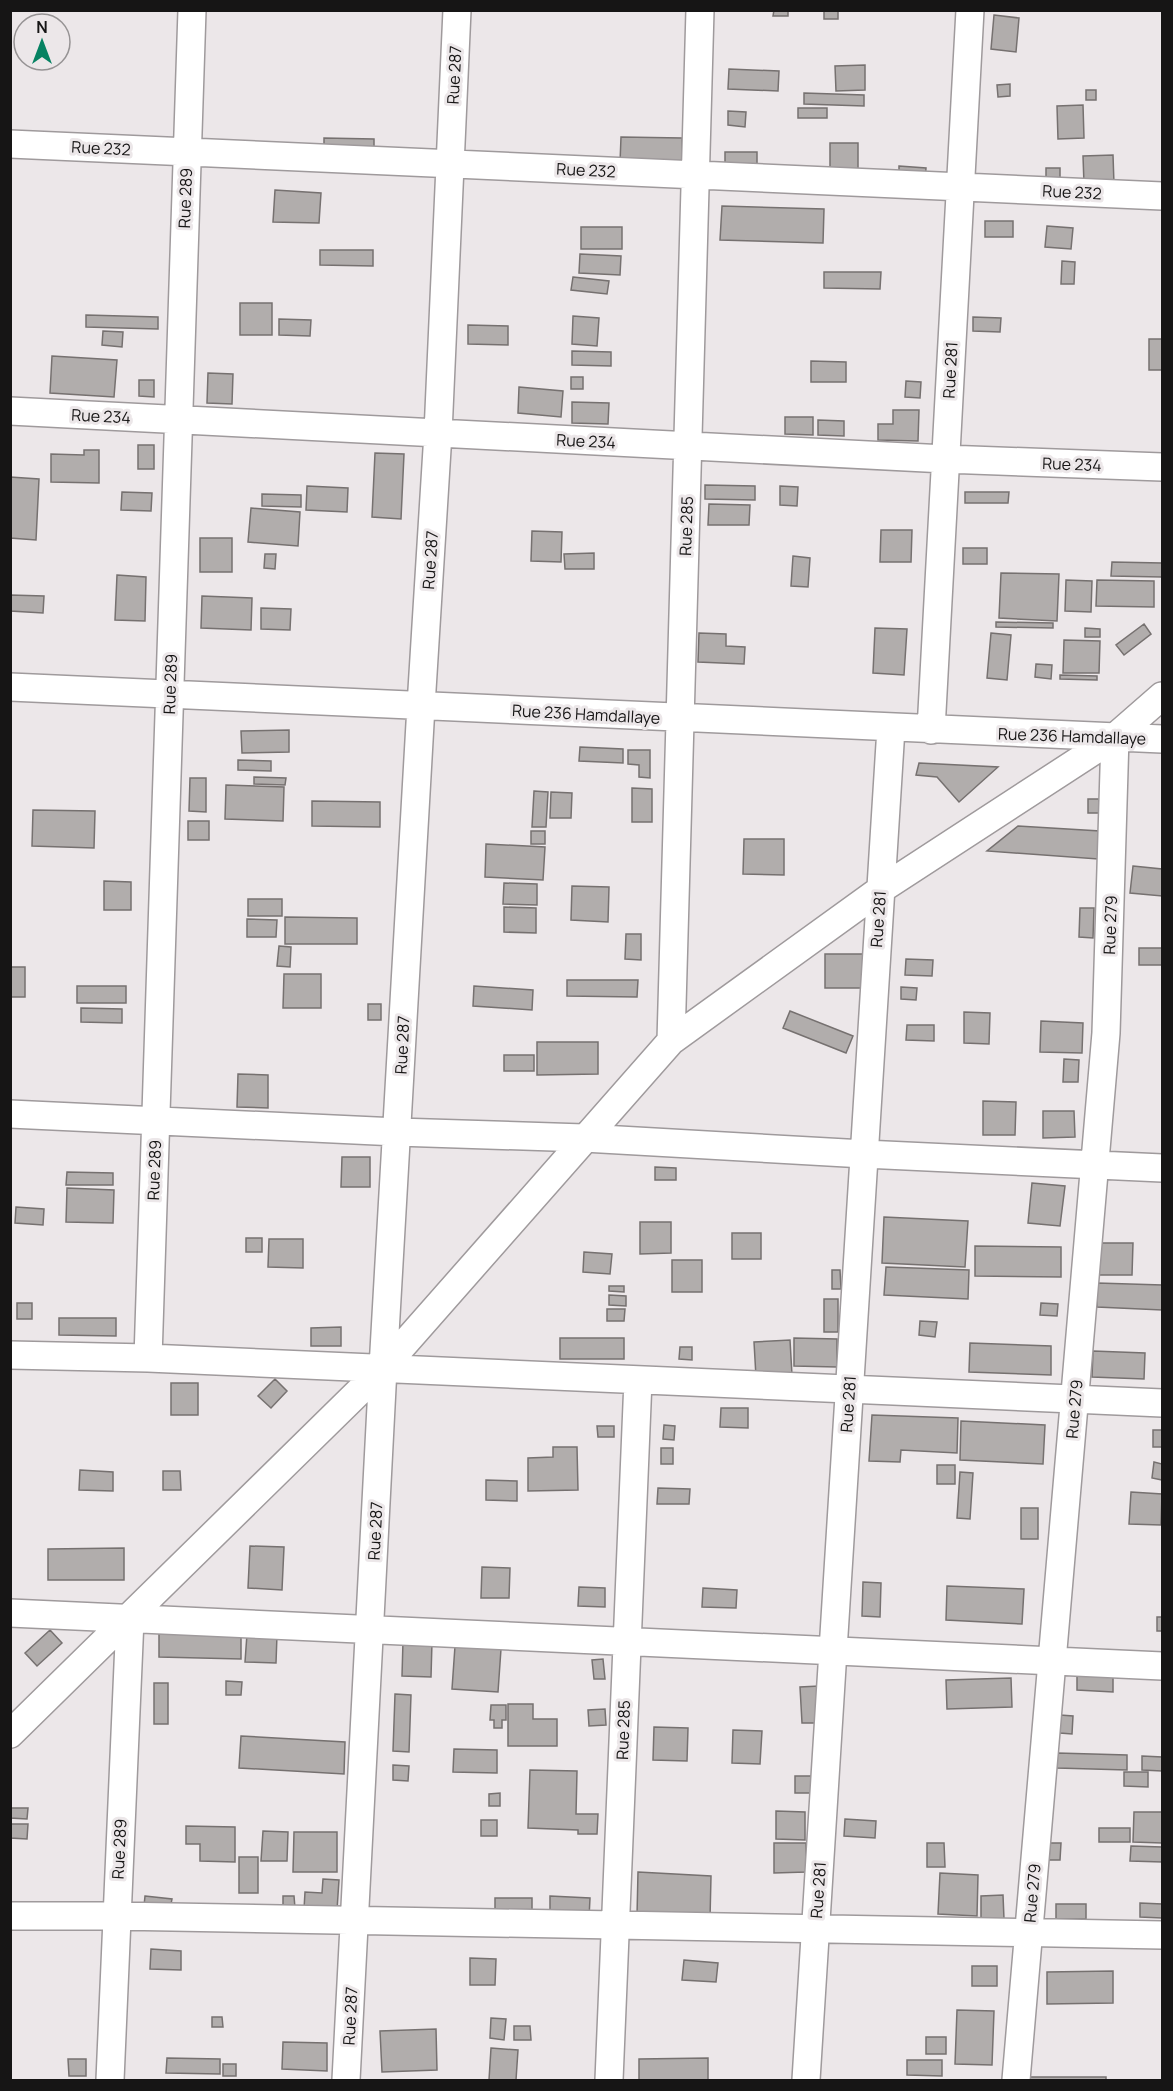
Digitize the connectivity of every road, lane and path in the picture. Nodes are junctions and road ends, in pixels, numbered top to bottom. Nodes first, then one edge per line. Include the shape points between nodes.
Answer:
1 (192, 10) edge
2 (457, 10) edge
3 (700, 10) edge
4 (970, 10) edge
5 (10, 144) edge
6 (187, 152) junction
7 (449, 164) junction
8 (696, 175) junction
9 (960, 187) junction
10 (1162, 196) edge
11 (10, 411) edge
12 (178, 420) junction
13 (438, 433) junction
14 (688, 446) junction
15 (945, 459) junction
16 (1162, 467) edge
17 (10, 687) edge
18 (169, 694) junction
19 (1162, 696) edge
20 (421, 706) junction
21 (680, 718) junction
22 (891, 729) junction
23 (931, 730) junction
24 (1115, 737) junction
25 (1162, 739) edge
26 (880, 890) junction
27 (671, 1041) junction
28 (10, 1114) edge
29 (155, 1121) junction
30 (397, 1132) junction
31 (584, 1138) junction
32 (864, 1154) junction
33 (1095, 1165) junction
34 (1162, 1168) edge
35 (10, 1355) edge
36 (148, 1358) junction
37 (383, 1368) junction
38 (638, 1380) junction
39 (849, 1389) junction
40 (1075, 1399) junction
41 (1162, 1403) edge
42 (10, 1613) edge
43 (130, 1618) junction
44 (371, 1629) junction
45 (627, 1641) junction
46 (832, 1651) junction
47 (1052, 1661) junction
48 (1162, 1666) edge
49 (10, 1734) edge
50 (10, 1916) edge
51 (116, 1916) junction
52 (355, 1920) junction
53 (615, 1925) junction
54 (815, 1928) junction
55 (1029, 1932) junction
56 (1162, 1935) edge
57 (110, 2080) edge
58 (346, 2080) edge
59 (609, 2080) edge
60 (806, 2080) edge
61 (1016, 2080) edge

1 - 6 street, Rue 289
2 - 7 street, Rue 287
3 - 8 street, Rue 285
4 - 9 street, Rue 281
5 - 6 street, Rue 232
6 - 7 street, Rue 232
6 - 12 street, Rue 289
7 - 8 street, Rue 232
7 - 13 street, Rue 287
8 - 9 street, Rue 232
8 - 14 street, Rue 285
9 - 10 street, Rue 232
9 - 15 street, Rue 281
11 - 12 street, Rue 234
12 - 13 street, Rue 234
12 - 18 street, Rue 289
13 - 14 street, Rue 234
13 - 20 street, Rue 287
14 - 15 street, Rue 234
14 - 21 street, Rue 285
15 - 16 street, Rue 234
15 - 23 street, Rue 281
17 - 18 street, Rue 236 Hamdallaye
18 - 20 street, Rue 236 Hamdallaye
18 - 29 street, Rue 289
19 - 24 street
20 - 21 street, Rue 236 Hamdallaye
20 - 30 street, Rue 287
21 - 22 street, Rue 236 Hamdallaye
21 - 27 street, Rue 285
22 - 23 street, Rue 236 Hamdallaye
22 - 26 street, Rue 281
23 - 24 street, Rue 236 Hamdallaye
24 - 25 street, Rue 236 Hamdallaye
24 - 26 street
24 - 33 street, Rue 279 via 1106,1033
26 - 27 street
26 - 32 street, Rue 281
27 - 31 street
28 - 29 street
29 - 30 street
29 - 36 street, Rue 289
30 - 31 street
30 - 37 street, Rue 287
31 - 32 street
31 - 37 street
32 - 33 street
32 - 39 street, Rue 281
33 - 34 street
33 - 40 street, Rue 279
35 - 36 street
36 - 37 street
37 - 38 street
37 - 43 street
37 - 44 street, Rue 287
38 - 39 street
38 - 45 street, Rue 285
39 - 40 street
39 - 46 street, Rue 281
40 - 41 street
40 - 47 street, Rue 279
42 - 43 street
43 - 44 street
43 - 49 street
43 - 51 street, Rue 289
44 - 45 street
44 - 52 street, Rue 287
45 - 46 street
45 - 53 street, Rue 285
46 - 47 street
46 - 54 street, Rue 281
47 - 48 street
47 - 55 street, Rue 279
50 - 51 street
51 - 52 street
51 - 57 street, Rue 289
52 - 53 street
52 - 58 street, Rue 287
53 - 54 street
53 - 59 street, Rue 285
54 - 55 street
54 - 60 street, Rue 281
55 - 56 street
55 - 61 street, Rue 279

